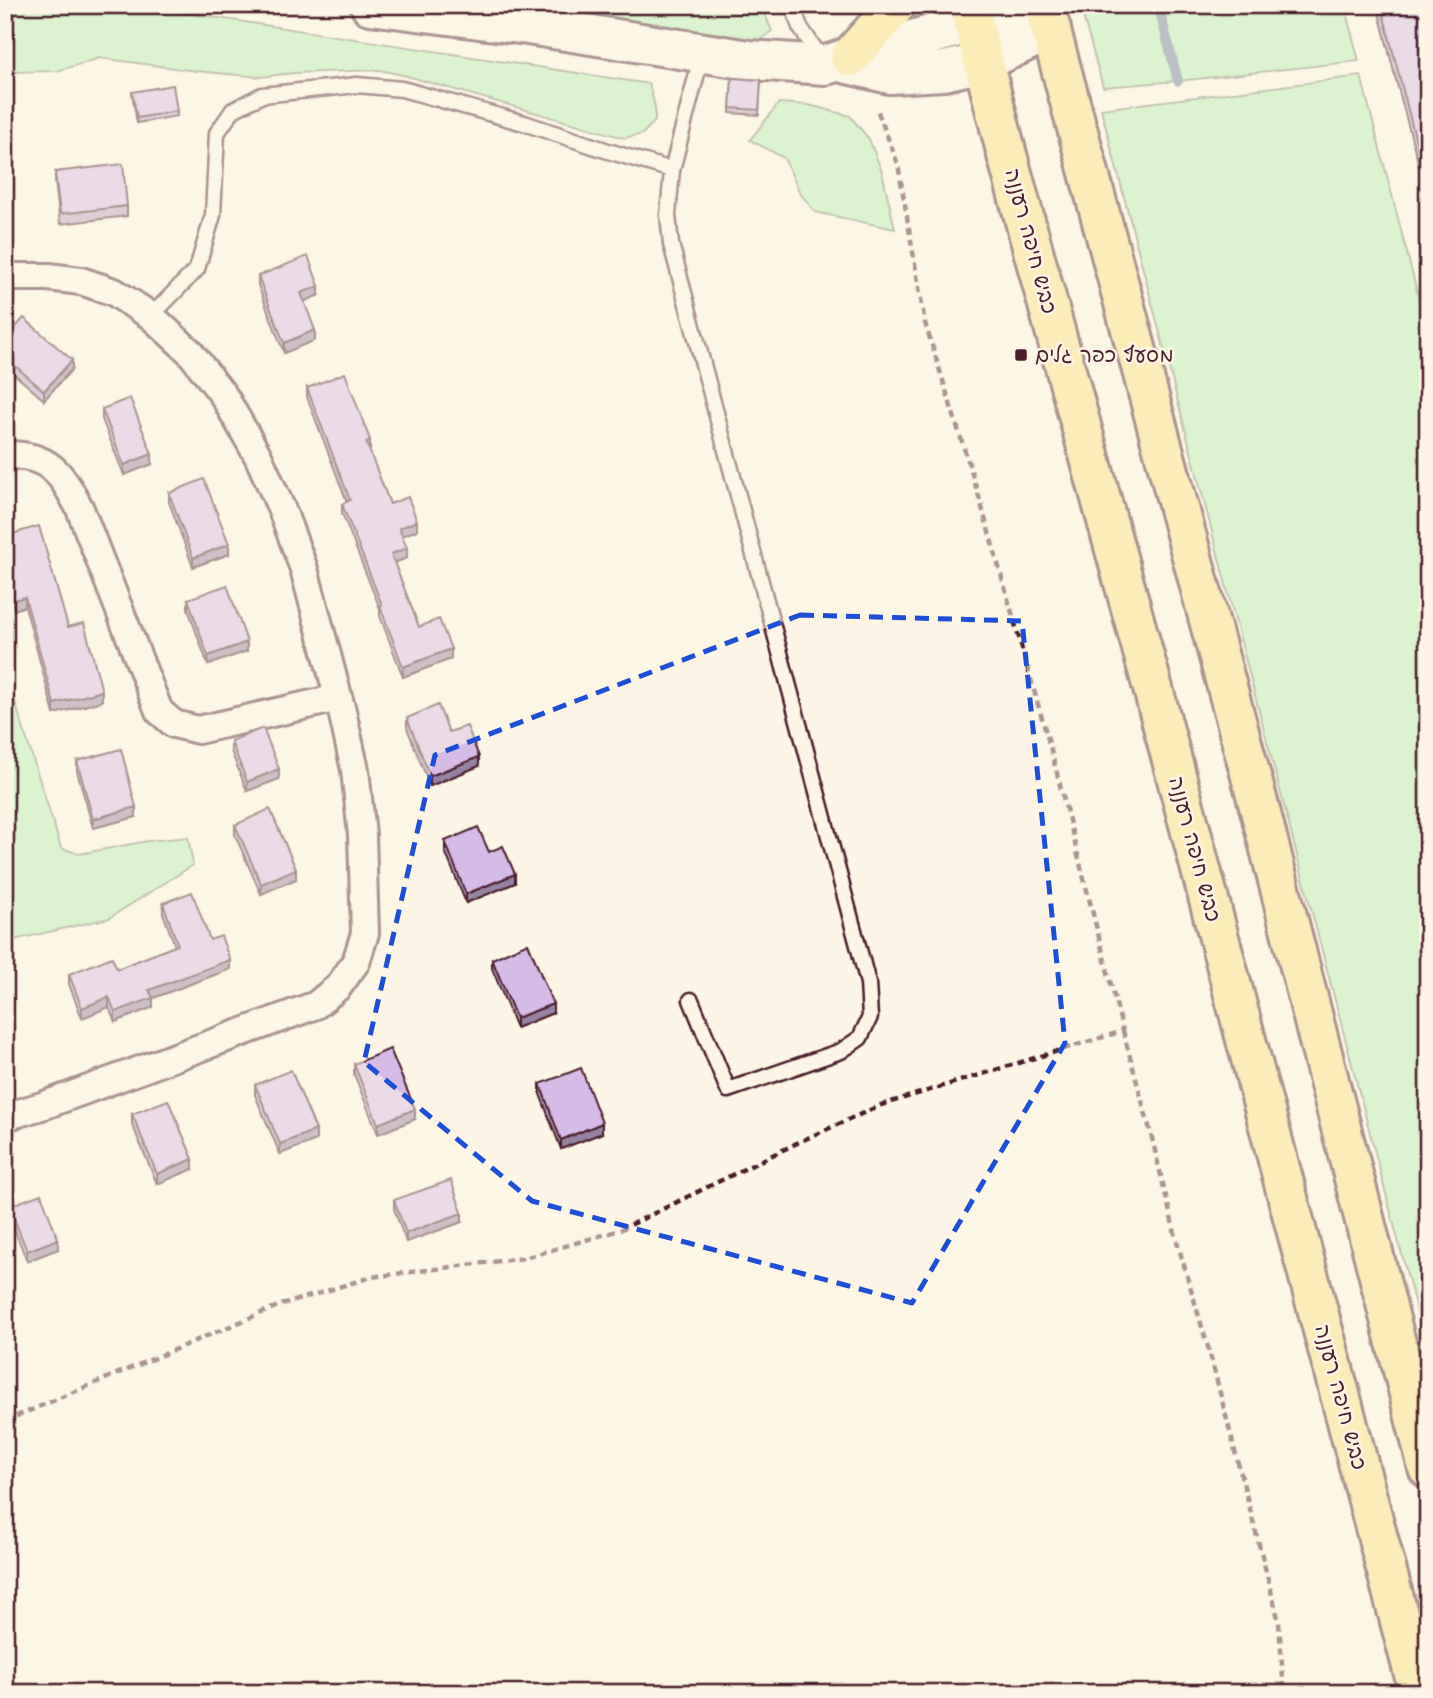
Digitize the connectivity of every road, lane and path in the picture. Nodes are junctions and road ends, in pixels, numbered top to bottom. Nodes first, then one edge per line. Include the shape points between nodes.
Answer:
1 (370, 5) edge
2 (792, 5) edge
3 (897, 5) edge
4 (971, 14) edge
5 (1047, 17) edge
6 (702, 53) junction
7 (838, 61) junction
8 (983, 62) junction
9 (874, 103) dead end
10 (672, 170) junction
11 (5, 277) edge
12 (151, 316) junction
13 (5, 455) edge
14 (338, 698) junction
15 (691, 1000) dead end
16 (1123, 1031) junction
17 (5, 1117) edge
18 (5, 1421) edge
19 (1428, 1468) edge
20 (1284, 1693) edge
21 (1419, 1693) edge

1 - 6 street
2 - 7 lane via 800,27
3 - 7 highway
4 - 5 street
4 - 7 street
4 - 8 highway, כביש חיפה רעננה
5 - 8 street
5 - 19 highway via 1260,810
6 - 7 street via 749,60
6 - 10 lane
7 - 8 street via 890,74 944,71
8 - 21 highway, כביש חיפה רעננה
9 - 16 path via 898,164 925,323 1047,737
10 - 12 lane via 402,89 357,85 262,94 233,110 217,133 213,215 197,269
10 - 15 lane via 667,215 671,244 868,984 870,1017 860,1038 841,1051 728,1090
11 - 12 street via 81,281 114,292
12 - 14 street via 190,352 224,396 258,456 304,569
13 - 14 street via 46,462 66,482 159,711 174,724 198,730
14 - 17 street via 355,771 365,933 356,962 338,988 316,1005
16 - 18 path via 881,1105 620,1230 524,1258 371,1278 278,1306
16 - 20 path via 1279,1622

